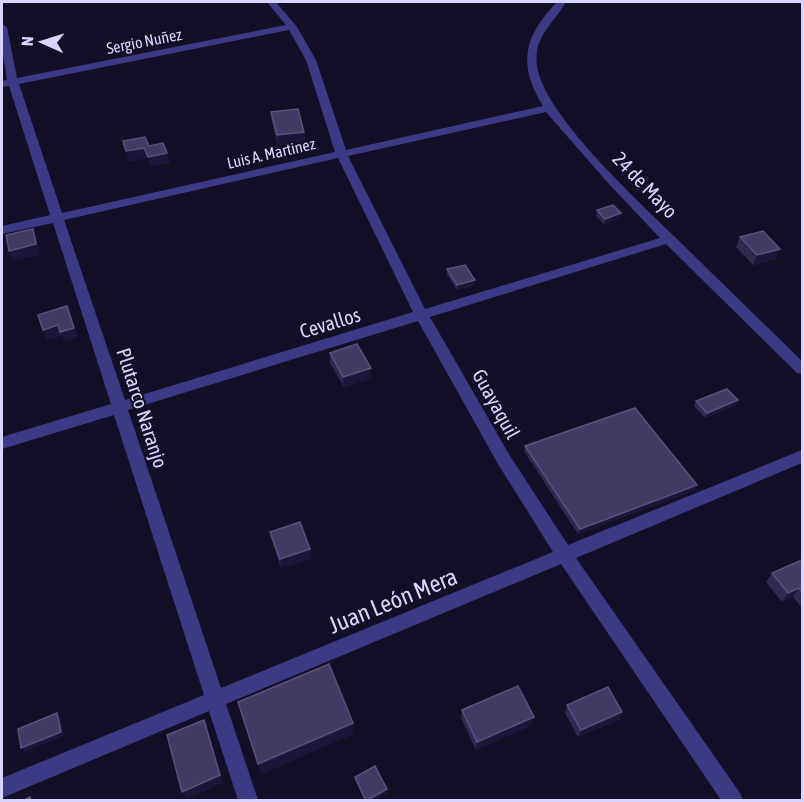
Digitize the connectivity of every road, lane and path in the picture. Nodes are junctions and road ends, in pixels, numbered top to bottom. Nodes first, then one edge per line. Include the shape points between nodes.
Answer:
1 (272, 2) edge
2 (562, 2) edge
3 (2, 27) edge
4 (292, 27) junction
5 (7, 83) edge
6 (548, 108) junction
7 (342, 154) junction
8 (58, 218) junction
9 (2, 230) edge
10 (670, 239) junction
11 (422, 315) junction
12 (802, 369) edge
13 (120, 407) junction
14 (2, 443) edge
15 (802, 456) edge
16 (565, 556) junction
17 (215, 700) junction
18 (2, 788) edge
19 (248, 801) edge
20 (733, 801) edge

1 - 4 street, Guayaquil
2 - 6 street, 24 de Mayo via 535,37 532,55 532,73
3 - 5 street, Plutarco Naranjo
4 - 5 street, Sergio Nuñez
4 - 7 street, Guayaquil via 314,68
5 - 8 street, Plutarco Naranjo
6 - 7 street, Luis A. Martinez
6 - 10 street, 24 de Mayo via 608,177
7 - 8 street, Luis A. Martinez
7 - 11 street, Guayaquil
8 - 9 street, Luis A. Martinez
8 - 13 street, Plutarco Naranjo
10 - 11 street, Cevallos
10 - 12 street, 24 de Mayo
11 - 13 street, Cevallos
11 - 16 street, Guayaquil via 504,460
13 - 14 street, Cevallos
13 - 17 street, Plutarco Naranjo
15 - 16 street, Juan León Mera
16 - 17 street, Juan León Mera
16 - 20 street, Guayaquil
17 - 18 street, Juan León Mera
17 - 19 street, Plutarco Naranjo

